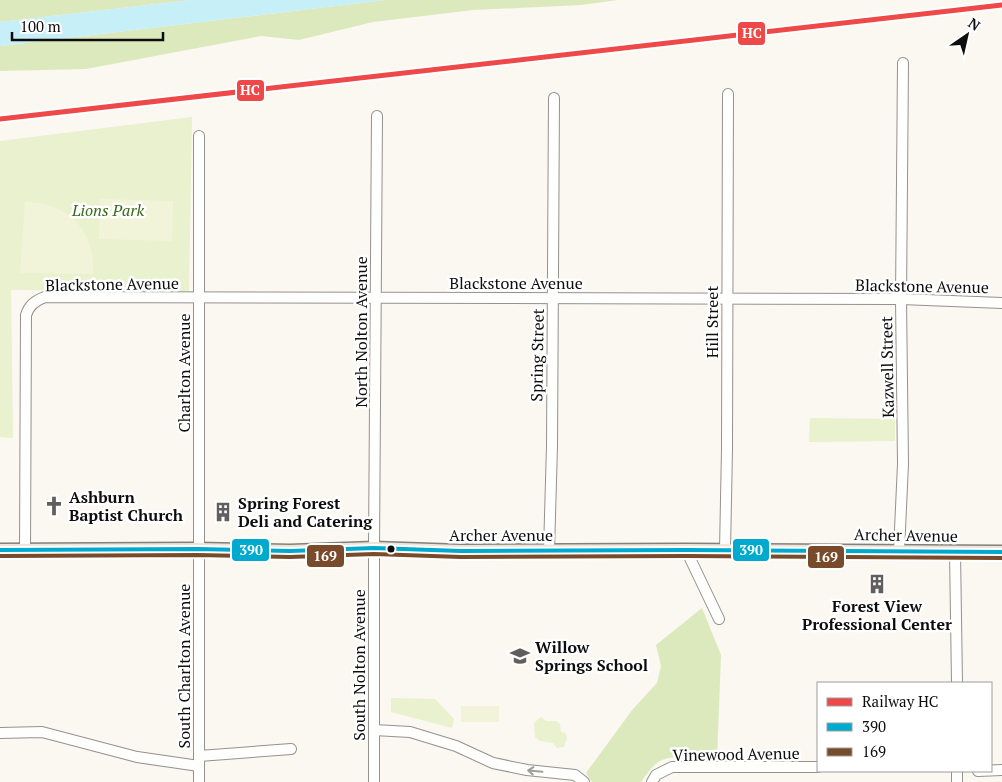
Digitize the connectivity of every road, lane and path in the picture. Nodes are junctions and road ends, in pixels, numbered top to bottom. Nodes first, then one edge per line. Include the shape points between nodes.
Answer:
1 (903, 63) dead end
2 (728, 94) dead end
3 (554, 98) dead end
4 (377, 116) dead end
5 (199, 136) dead end
6 (553, 297) junction
7 (199, 298) junction
8 (376, 299) junction
9 (901, 299) junction
10 (726, 300) junction
11 (1002, 303) edge
12 (374, 548) junction
13 (198, 549) junction
14 (0, 550) edge
15 (25, 550) junction
16 (686, 550) junction
17 (724, 550) junction
18 (549, 551) junction
19 (899, 551) junction
20 (956, 552) junction
21 (1002, 552) edge
22 (719, 619) dead end
23 (956, 682) edge
24 (374, 730) junction
25 (0, 733) edge
26 (291, 749) dead end
27 (199, 761) junction
28 (817, 767) edge
29 (654, 778) edge
30 (583, 781) edge
31 (198, 782) edge
32 (374, 782) edge

1 - 9 street, Kazwell Street
2 - 10 street, Hill Street
3 - 6 street, Spring Street
4 - 8 street, North Nolton Avenue
5 - 7 street, Charlton Avenue
6 - 8 street, Blackstone Avenue
6 - 10 street, Blackstone Avenue
6 - 18 street, Spring Street
7 - 8 street, Blackstone Avenue
7 - 13 street, Charlton Avenue
7 - 15 street, Blackstone Avenue via 45,297 28,309
8 - 12 street, North Nolton Avenue
9 - 10 street, Blackstone Avenue
9 - 11 street, Blackstone Avenue
9 - 19 street, Kazwell Street via 903,464
10 - 17 street, Hill Street
12 - 13 main road, Archer Avenue via 290,551
12 - 18 main road, Archer Avenue
12 - 24 street, South Nolton Avenue
13 - 15 main road, Archer Avenue
13 - 27 street, South Charlton Avenue
14 - 15 main road, Archer Avenue
16 - 17 main road, Archer Avenue
16 - 18 main road, Archer Avenue
16 - 22 street
17 - 19 main road, Archer Avenue
19 - 20 main road, Archer Avenue
20 - 21 main road, Archer Avenue
20 - 23 street
30 -> 24 street via 575,775 492,763 456,746 410,732
24 - 32 street, South Nolton Avenue
25 - 27 street via 42,732 137,757
26 - 27 street
27 - 31 street, South Charlton Avenue
28 - 29 street, Vinewood Avenue via 672,767

